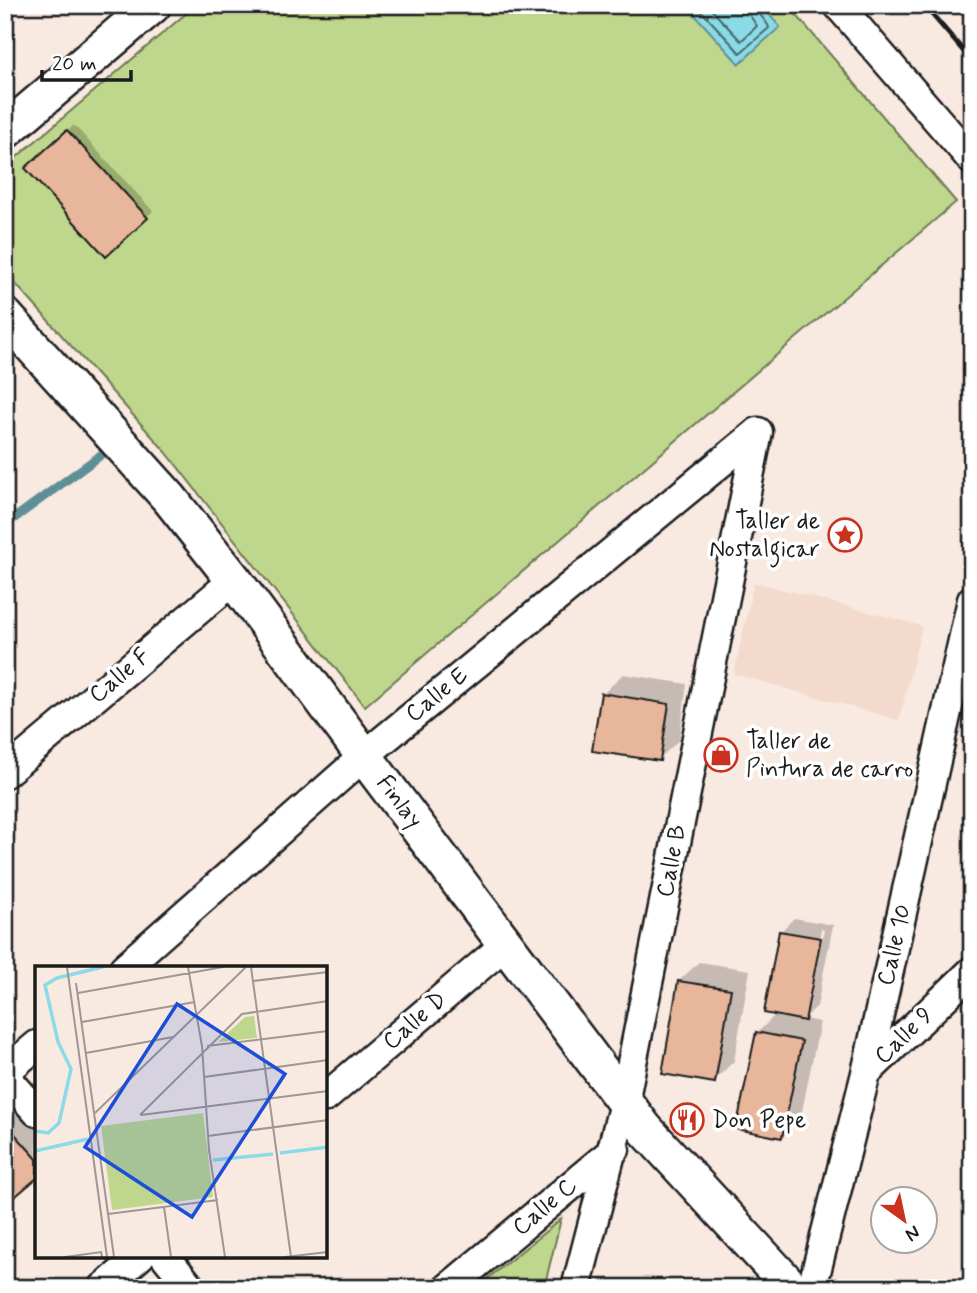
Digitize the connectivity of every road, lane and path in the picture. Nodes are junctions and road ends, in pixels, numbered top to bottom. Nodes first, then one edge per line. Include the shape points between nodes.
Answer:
1 (153, 5) edge
2 (838, 5) edge
3 (5, 131) edge
4 (972, 160) edge
5 (5, 316) edge
6 (758, 432) joint
7 (234, 580) junction
8 (972, 600) edge
9 (364, 756) junction
10 (5, 773) edge
11 (506, 944) junction
12 (126, 966) edge
13 (972, 971) edge
14 (35, 1047) edge
15 (866, 1073) junction
16 (5, 1074) edge
17 (327, 1096) edge
18 (35, 1110) edge
19 (634, 1116) junction
20 (612, 1151) junction
21 (138, 1258) edge
22 (166, 1258) edge
23 (103, 1288) edge
24 (191, 1288) edge
25 (448, 1288) edge
26 (576, 1288) edge
27 (792, 1288) edge
28 (812, 1288) edge

1 - 3 street
2 - 4 street
5 - 7 street, Finlay via 170,499
6 - 9 street, Calle E
6 - 19 street, Calle B
7 - 9 street, Finlay
7 - 10 street, Calle F
8 - 15 street, Calle 10
9 - 11 street, Finlay
9 - 12 street, Calle E
11 - 17 street, Calle D
11 - 19 street, Finlay
13 - 15 street, Calle 9
14 - 16 street
15 - 28 street, Calle 10
16 - 18 street
19 - 20 street, Calle C
19 - 27 street, Finlay
20 - 25 street, Calle C
20 - 26 street
21 - 23 street
22 - 24 street

